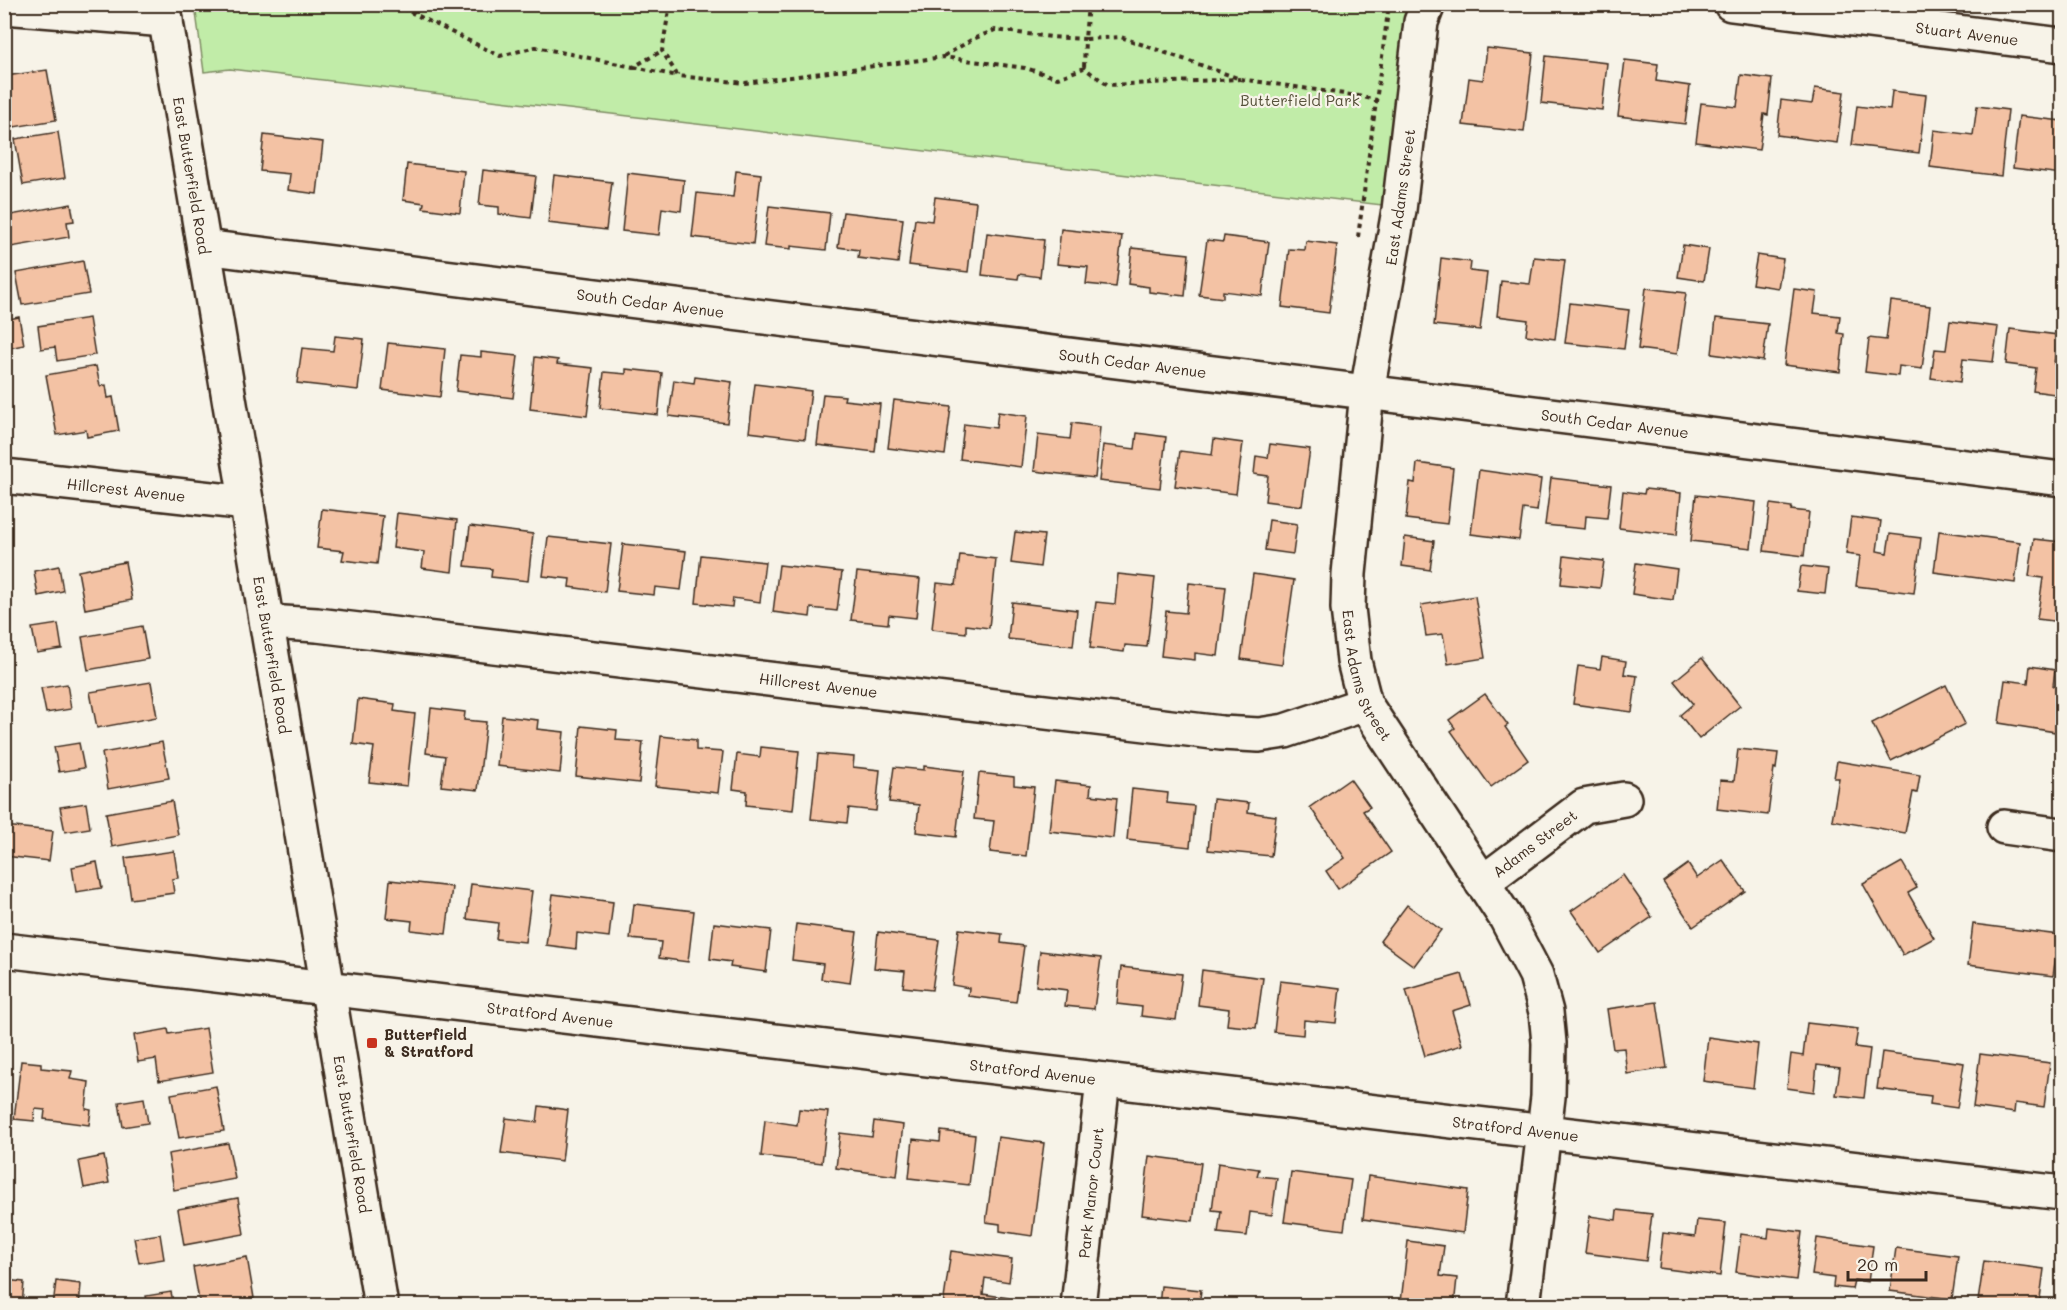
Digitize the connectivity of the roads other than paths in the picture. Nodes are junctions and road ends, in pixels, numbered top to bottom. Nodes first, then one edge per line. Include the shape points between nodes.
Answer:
1 (1428, 4) edge
2 (1731, 4) edge
3 (4, 7) edge
4 (165, 12) edge
5 (2062, 45) edge
6 (204, 247) junction
7 (1367, 392) junction
8 (4, 476) edge
9 (2062, 479) edge
10 (247, 503) junction
11 (267, 622) junction
12 (1365, 705) junction
13 (1624, 799) dead end
14 (2004, 827) dead end
15 (2062, 835) edge
16 (1482, 883) junction
17 (4, 950) edge
18 (327, 988) junction
19 (1103, 1080) junction
20 (1543, 1132) junction
21 (2062, 1193) edge
22 (381, 1305) edge
23 (1078, 1305) edge
24 (1523, 1305) edge

1 - 7 street, East Adams Street via 1421,22 1400,210
2 - 5 street, Stuart Avenue
3 - 4 street
4 - 6 street, East Butterfield Road
6 - 7 street, South Cedar Avenue
6 - 10 street, East Butterfield Road
7 - 9 street, South Cedar Avenue
7 - 12 street, East Adams Street via 1348,608 1354,661
8 - 10 street, Hillcrest Avenue
10 - 11 street, East Butterfield Road
11 - 12 street, Hillcrest Avenue via 1221,733 1259,735 1285,731
11 - 18 street, East Butterfield Road
12 - 16 street, East Adams Street
13 - 16 street, Adams Street via 1584,806
14 - 15 street
16 - 20 street, East Adams Street via 1528,957 1546,1012 1549,1069
17 - 18 street, Stratford Avenue
18 - 19 street, Stratford Avenue
18 - 22 street, East Butterfield Road
19 - 20 street, Stratford Avenue
19 - 23 street, Park Manor Court
20 - 21 street, Stratford Avenue
20 - 24 street, East Adams Street

